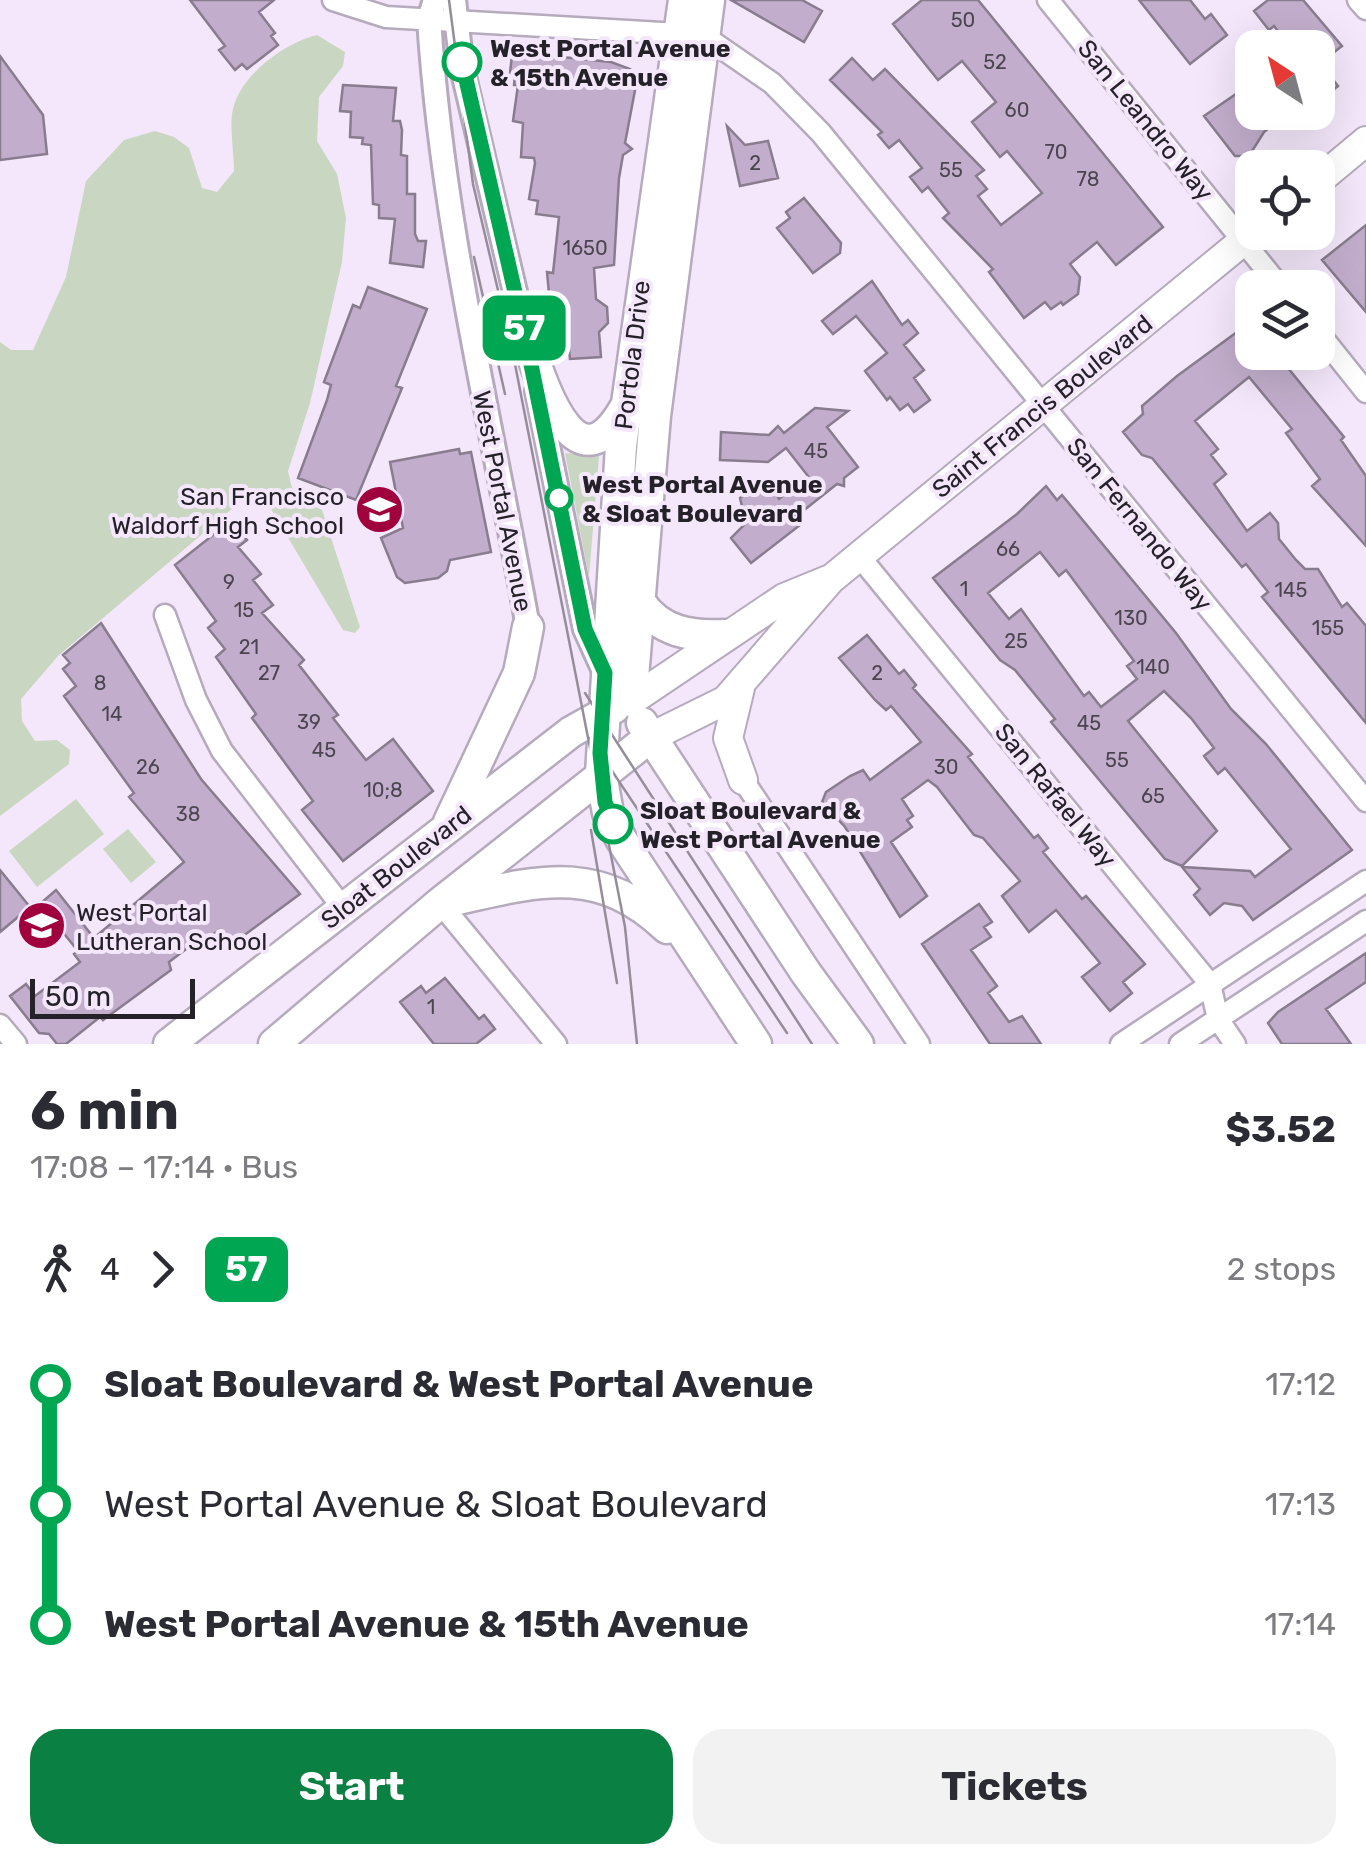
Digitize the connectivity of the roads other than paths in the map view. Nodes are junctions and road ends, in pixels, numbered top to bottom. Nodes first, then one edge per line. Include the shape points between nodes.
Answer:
1 (333, 0) edge
2 (684, 0) edge
3 (709, 0) edge
4 (1048, 0) edge
5 (1358, 0) edge
6 (429, 6) edge
7 (455, 10) edge
8 (1366, 10) edge
9 (692, 35) junction
10 (1366, 141) edge
11 (1335, 167) edge
12 (1235, 220) edge
13 (1235, 248) edge
14 (526, 340) junction
15 (1335, 353) edge
16 (1366, 392) edge
17 (1043, 405) junction
18 (626, 406) junction
19 (859, 556) junction
20 (830, 580) junction
21 (640, 602) junction
22 (164, 615) dead end
23 (528, 627) joint
24 (732, 630) junction
25 (752, 672) junction
26 (605, 673) junction
27 (631, 702) junction
28 (602, 713) junction
29 (650, 738) junction
30 (601, 774) junction
31 (743, 780) joint
32 (1366, 801) edge
33 (446, 829) junction
34 (1366, 881) edge
35 (440, 903) junction
36 (343, 908) junction
37 (1366, 921) edge
38 (701, 962) junction
39 (1210, 984) junction
40 (1218, 1019) junction
41 (0, 1025) edge
42 (16, 1044) edge
43 (169, 1044) edge
44 (274, 1044) edge
45 (556, 1044) edge
46 (756, 1044) edge
47 (858, 1044) edge
48 (919, 1044) edge
49 (1121, 1044) edge
50 (1180, 1044) edge
51 (1235, 1044) edge

1 - 6 street via 370,14
2 - 9 main road, Portola Drive
3 - 9 main road, Portola Drive
4 - 12 street, San Leandro Way
5 - 8 street
6 - 7 street
6 - 23 street, West Portal Avenue via 437,114 475,354
7 - 9 street
7 - 14 street via 462,68
9 - 17 street, San Fernando Way via 772,83 809,119
9 - 18 main road, Portola Drive
9 - 21 main road, Portola Drive
10 - 11 main road
13 - 17 main road, Saint Francis Boulevard
14 - 18 main road via 556,418 572,434 602,434
14 - 26 street via 585,629
15 - 16 street
17 - 19 main road, Saint Francis Boulevard
17 - 32 street, San Fernando Way
18 - 26 main road, Portola Drive
19 - 20 main road, Saint Francis Boulevard
19 - 39 street, San Rafael Way
20 - 24 main road, Saint Francis Boulevard
20 - 25 main road, Saint Francis Boulevard
21 - 24 main road via 678,632
21 - 27 main road, Portola Drive
22 - 36 street via 222,751
23 - 33 main road via 519,673
24 - 25 main road via 758,638
24 - 27 main road, Saint Francis Boulevard
25 - 29 main road, Saint Francis Boulevard via 718,706
25 - 31 main road via 728,738
26 - 27 main road
26 - 28 main road, Portola Drive
27 - 28 main road, Sloat Boulevard
27 - 29 main road
28 - 30 main road, Portola Drive
28 - 33 main road, Sloat Boulevard
29 - 30 main road
29 - 47 main road
30 - 35 main road
30 - 38 main road, Portola Drive via 614,826
31 - 48 street
33 - 36 main road, Sloat Boulevard
34 - 39 street
35 - 38 main road via 547,880 602,887 644,906
35 - 44 main road
35 - 45 street
36 - 43 main road, Sloat Boulevard
37 - 40 street
38 - 46 main road
39 - 40 street, San Rafael Way
39 - 49 street
40 - 50 street
40 - 51 street, San Rafael Way
41 - 42 street

